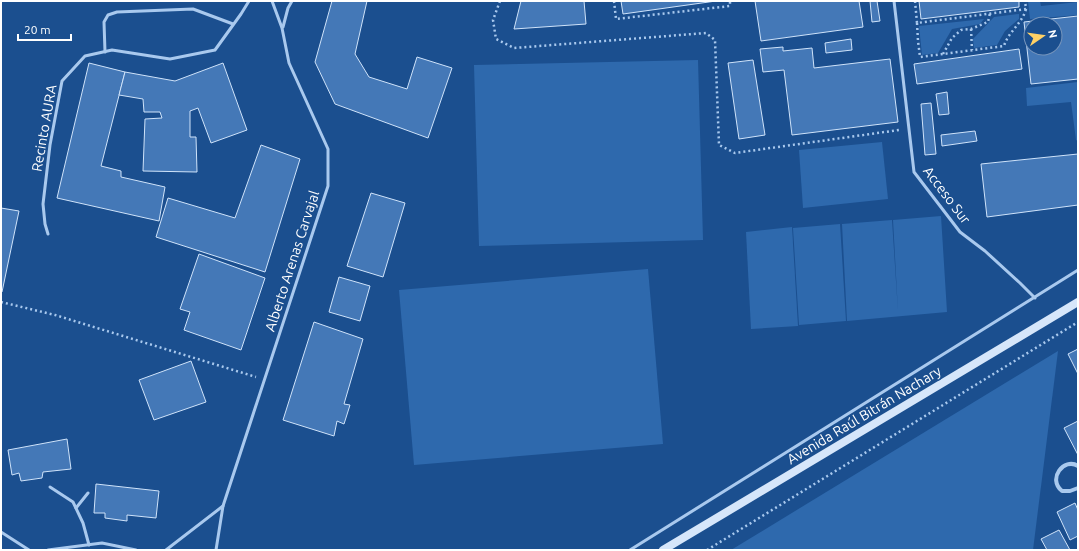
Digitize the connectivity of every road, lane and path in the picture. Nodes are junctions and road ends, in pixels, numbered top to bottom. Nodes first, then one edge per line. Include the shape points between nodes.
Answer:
1 (249, 1) edge
2 (272, 1) edge
3 (292, 1) edge
4 (500, 1) edge
5 (614, 1) edge
6 (730, 1) edge
7 (894, 1) edge
8 (915, 1) edge
9 (1025, 1) edge
10 (1026, 9) junction
11 (990, 14) junction
12 (917, 23) junction
13 (234, 24) junction
14 (282, 28) junction
15 (971, 30) junction
16 (972, 50) junction
17 (105, 52) junction
18 (943, 54) junction
19 (909, 129) junction
20 (48, 234) dead end
21 (1078, 270) edge
22 (1035, 298) junction
23 (1, 302) edge
24 (1078, 302) edge
25 (1078, 322) edge
26 (265, 380) junction
27 (1078, 466) edge
28 (50, 487) dead end
29 (1078, 488) edge
30 (88, 493) dead end
31 (223, 506) junction
32 (76, 508) junction
33 (1, 532) edge
34 (89, 545) junction
35 (29, 550) edge
36 (48, 550) edge
37 (136, 550) edge
38 (166, 550) edge
39 (216, 550) edge
40 (630, 550) edge
41 (663, 550) edge
42 (707, 550) edge

1 - 13 lane, Recinto AURA
2 - 14 lane, Alberto Arenas Carvajal
3 - 14 lane
4 - 19 path via 493,20 496,39 514,48 706,33 715,40 719,145 735,152
5 - 6 path via 616,20 730,6
7 - 19 lane, Acceso Sur
8 - 12 path
9 - 10 path
10 - 11 path
10 - 16 path via 1024,17 1006,39 1004,46
11 - 12 path
11 - 15 path via 988,22
12 - 18 path via 920,57
13 - 17 lane, Recinto AURA via 215,50 170,59 112,50
13 - 17 lane via 193,9 117,12 108,15 104,22
14 - 26 lane, Alberto Arenas Carvajal via 289,63 328,150 328,186
15 - 16 path
15 - 18 path via 961,30 952,38
16 - 18 path
17 - 20 lane, Recinto AURA via 85,56 62,81 50,145 43,204
19 - 22 lane, Acceso Sur via 914,172 929,193 960,232 985,251
21 - 22 lane
22 - 40 lane
23 - 26 path via 55,315
24 - 41 main road, Avenida Raúl Bitrán Nachary
25 - 42 path
26 - 31 lane, Alberto Arenas Carvajal
27 - 29 street via 1073,464 1062,468 1056,481 1062,491
28 - 32 lane via 73,502
30 - 32 lane
31 - 38 lane
31 - 39 lane, Alberto Arenas Carvajal
32 - 34 lane
33 - 35 lane
34 - 36 lane
34 - 37 lane via 102,543

